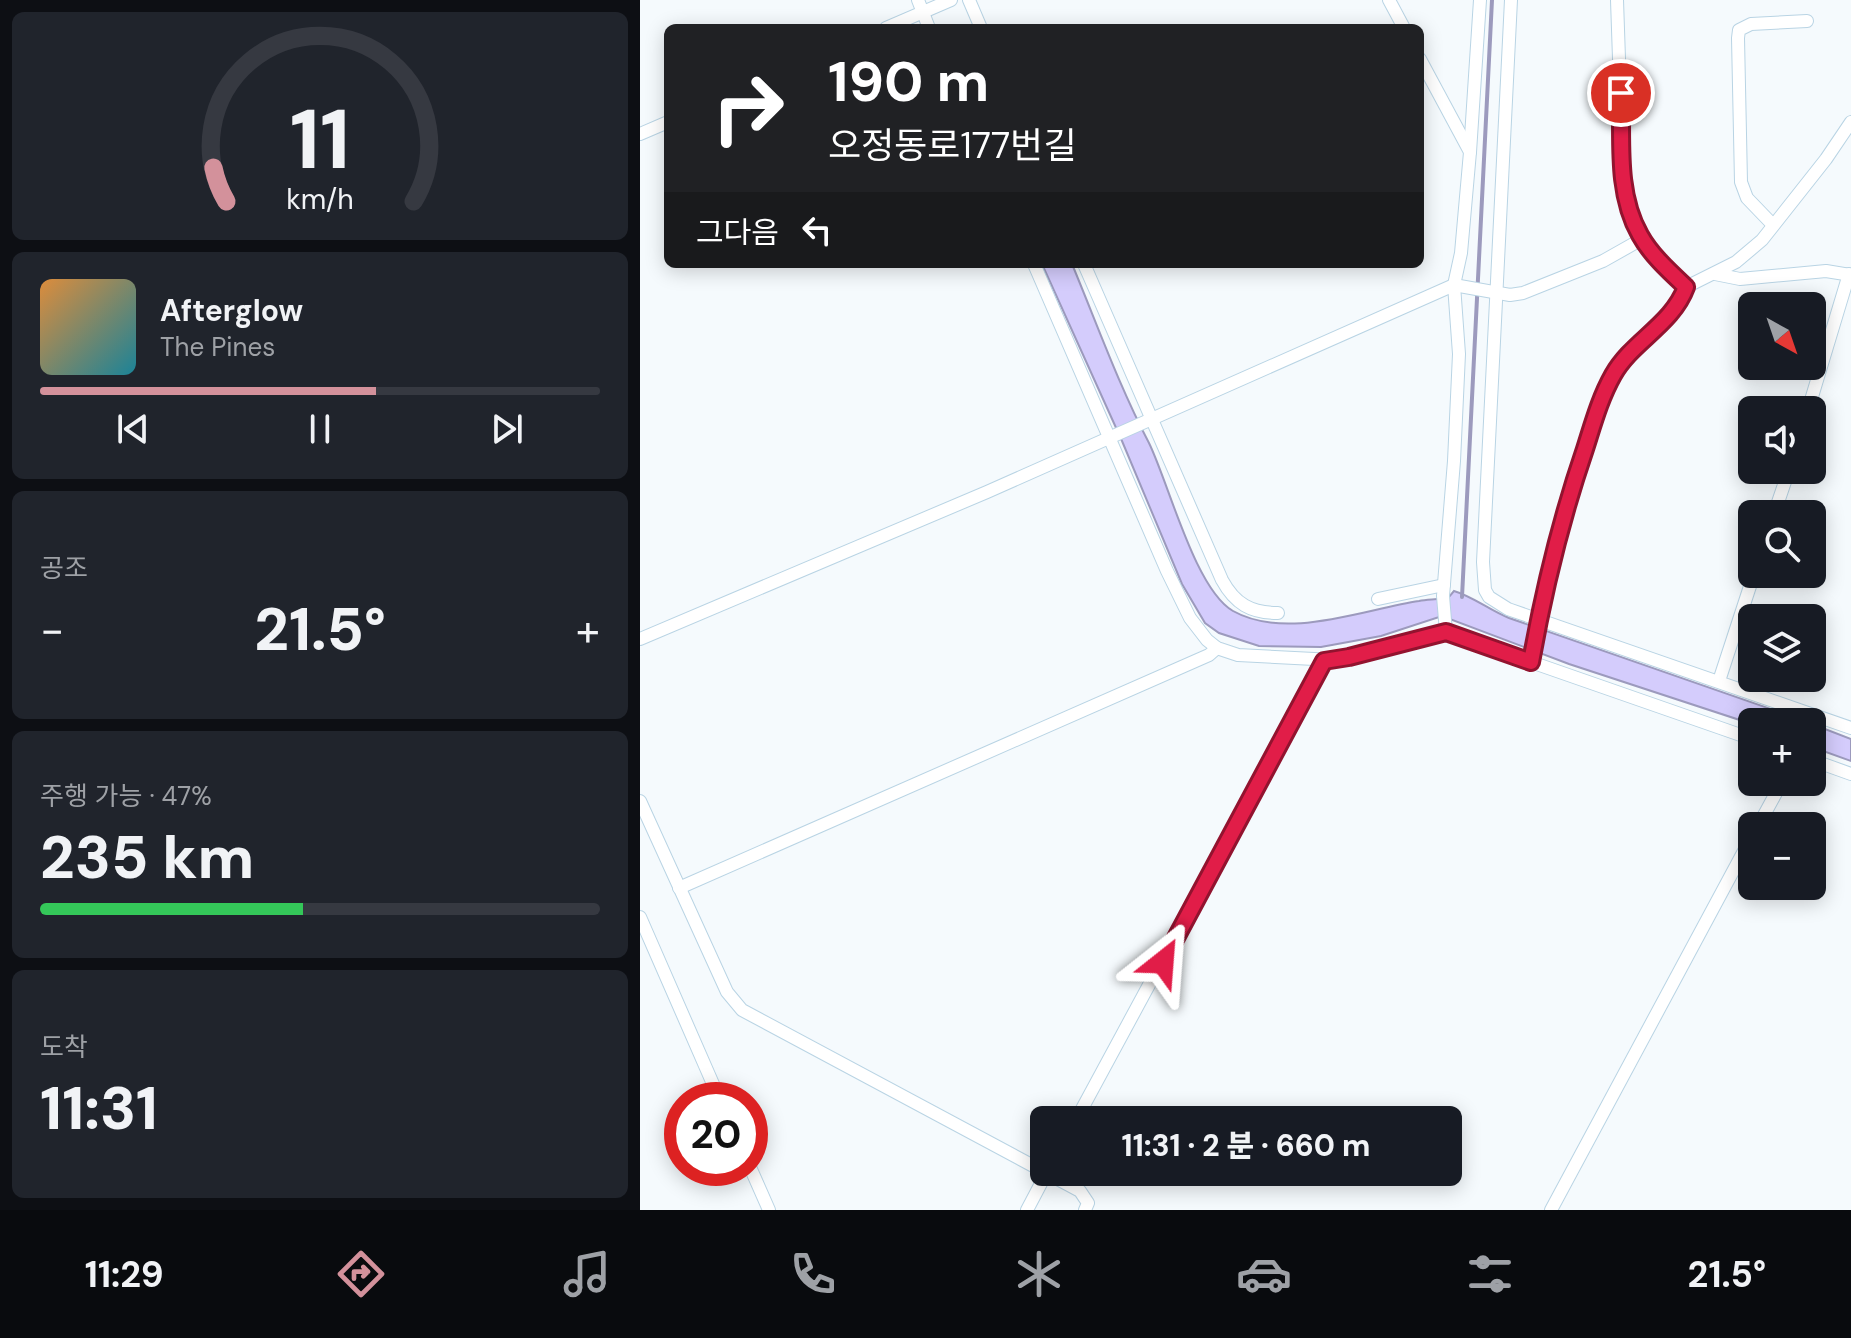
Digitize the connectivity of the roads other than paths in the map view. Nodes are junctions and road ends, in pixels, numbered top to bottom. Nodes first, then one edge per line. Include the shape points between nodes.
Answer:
1 (951, 0) edge
2 (969, 0) edge
3 (1389, 0) edge
4 (1480, 0) edge
5 (1511, 0) edge
6 (1617, 0) edge
7 (924, 7) edge
8 (1807, 21) dead end
9 (893, 24) edge
10 (979, 24) edge
11 (1402, 24) edge
12 (1424, 66) edge
13 (1851, 122) edge
14 (664, 124) edge
15 (640, 134) edge
16 (1470, 152) junction
17 (1773, 225) junction
18 (1642, 239) junction
19 (1036, 268) edge
20 (1086, 268) edge
21 (1715, 274) junction
22 (1850, 275) edge
23 (1457, 285) junction
24 (1686, 287) junction
25 (1494, 293) junction
26 (1812, 396) edge
27 (1149, 421) junction
28 (1112, 437) junction
29 (1749, 588) edge
30 (1444, 591) junction
31 (1378, 599) dead end
32 (1278, 613) dead end
33 (1539, 622) junction
34 (1445, 629) junction
35 (640, 639) edge
36 (1217, 648) junction
37 (1532, 660) junction
38 (1324, 661) junction
39 (1719, 681) junction
40 (1785, 708) edge
41 (1826, 723) edge
42 (1851, 728) edge
43 (1738, 734) edge
44 (1826, 765) edge
45 (1851, 774) edge
46 (640, 801) edge
47 (1738, 862) edge
48 (679, 888) junction
49 (640, 917) edge
50 (712, 1082) edge
51 (1084, 1106) edge
52 (1030, 1164) edge
53 (758, 1186) edge
54 (1040, 1186) edge
55 (1071, 1186) edge
56 (769, 1210) edge
57 (1027, 1210) edge
58 (1085, 1210) edge
59 (1551, 1210) edge

1 - 7 lane
2 - 10 lane
3 - 11 lane
4 - 16 lane
5 - 25 lane
6 - 18 lane via 1623,176
7 - 9 lane
8 - 17 lane via 1751,24 1739,30 1741,182 1747,198
12 - 16 lane
13 - 17 lane
14 - 15 lane
16 - 23 lane
17 - 21 lane via 1748,253
18 - 24 lane
18 - 25 lane via 1523,293
19 - 28 lane
20 - 27 lane
21 - 22 lane via 1740,279 1826,271
21 - 24 lane
22 - 26 lane
23 - 25 lane
23 - 27 lane
23 - 30 lane via 1458,366
24 - 33 lane via 1674,309 1620,365 1606,388 1560,528
25 - 33 lane via 1483,578 1489,597
27 - 28 lane
27 - 32 lane via 1226,587 1247,608
28 - 35 lane
28 - 36 lane via 1181,601
29 - 39 lane
30 - 31 lane
30 - 34 lane
33 - 37 lane
33 - 39 lane
34 - 37 lane
34 - 38 lane
36 - 38 lane via 1249,656
36 - 48 lane
37 - 43 lane
38 - 51 lane
39 - 40 lane
41 - 42 lane
44 - 45 lane
46 - 48 lane
47 - 59 lane
48 - 52 lane via 727,992 742,1010
49 - 50 lane
53 - 56 lane
54 - 57 lane
55 - 58 lane via 1088,1203

